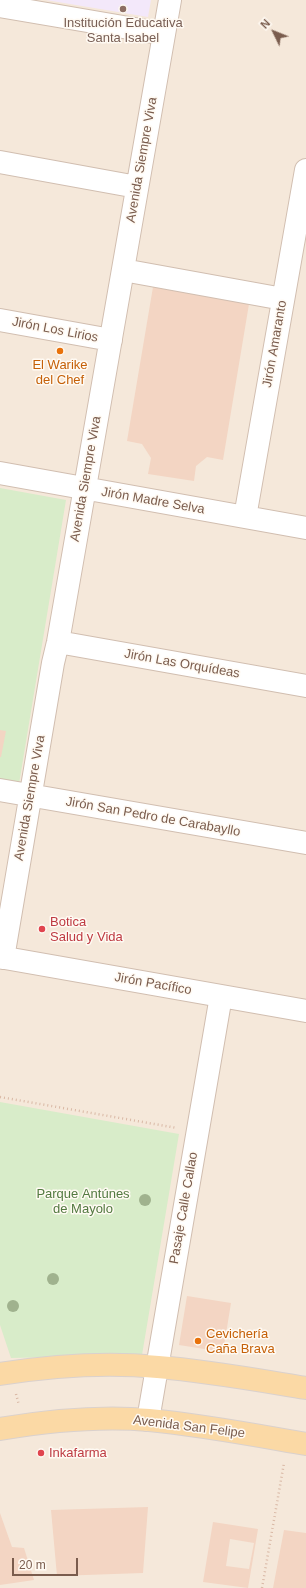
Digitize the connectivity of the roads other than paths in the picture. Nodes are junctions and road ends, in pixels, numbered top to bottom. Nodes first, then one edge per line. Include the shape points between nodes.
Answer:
1 (170, 0) edge
2 (0, 6) edge
3 (164, 34) junction
4 (0, 162) edge
5 (306, 170) edge
6 (137, 187) junction
7 (123, 270) junction
8 (283, 299) junction
9 (0, 320) edge
10 (111, 340) junction
11 (0, 473) edge
12 (84, 488) junction
13 (245, 517) junction
14 (306, 528) edge
15 (58, 642) junction
16 (306, 686) edge
17 (0, 790) edge
18 (31, 796) junction
19 (306, 843) edge
20 (1, 957) edge
21 (221, 996) junction
22 (306, 1011) edge
23 (157, 1367) junction
24 (6, 1373) edge
25 (306, 1388) edge
26 (148, 1420) junction
27 (0, 1429) edge
28 (297, 1443) edge

1 - 3 street, Avenida Siempre Viva
2 - 3 street
3 - 6 street, Avenida Siempre Viva
4 - 6 street
5 - 8 street, Jirón Amaranto
6 - 7 street, Avenida Siempre Viva
7 - 8 street
7 - 10 street, Avenida Siempre Viva
8 - 13 street, Jirón Amaranto
9 - 10 street, Jirón Los Lirios
10 - 12 street, Avenida Siempre Viva
11 - 12 street, Jirón Madre Selva
12 - 13 street, Jirón Madre Selva
12 - 15 street, Avenida Siempre Viva
13 - 14 street, Jirón Madre Selva
15 - 16 street, Jirón Las Orquídeas
15 - 18 street, Avenida Siempre Viva
17 - 18 street, Jirón San Pedro de Carabayllo
18 - 19 street, Jirón San Pedro de Carabayllo
18 - 20 street, Avenida Siempre Viva
20 - 21 street, Jirón Pacífico
21 - 22 street, Jirón Pacífico
21 - 23 street, Pasaje Calle Callao
23 - 24 main road via 60,1367
23 - 25 main road
23 - 26 street, Pasaje Calle Callao
26 - 27 main road, Avenida San Felipe via 87,1419
26 - 28 main road, Avenida San Felipe

